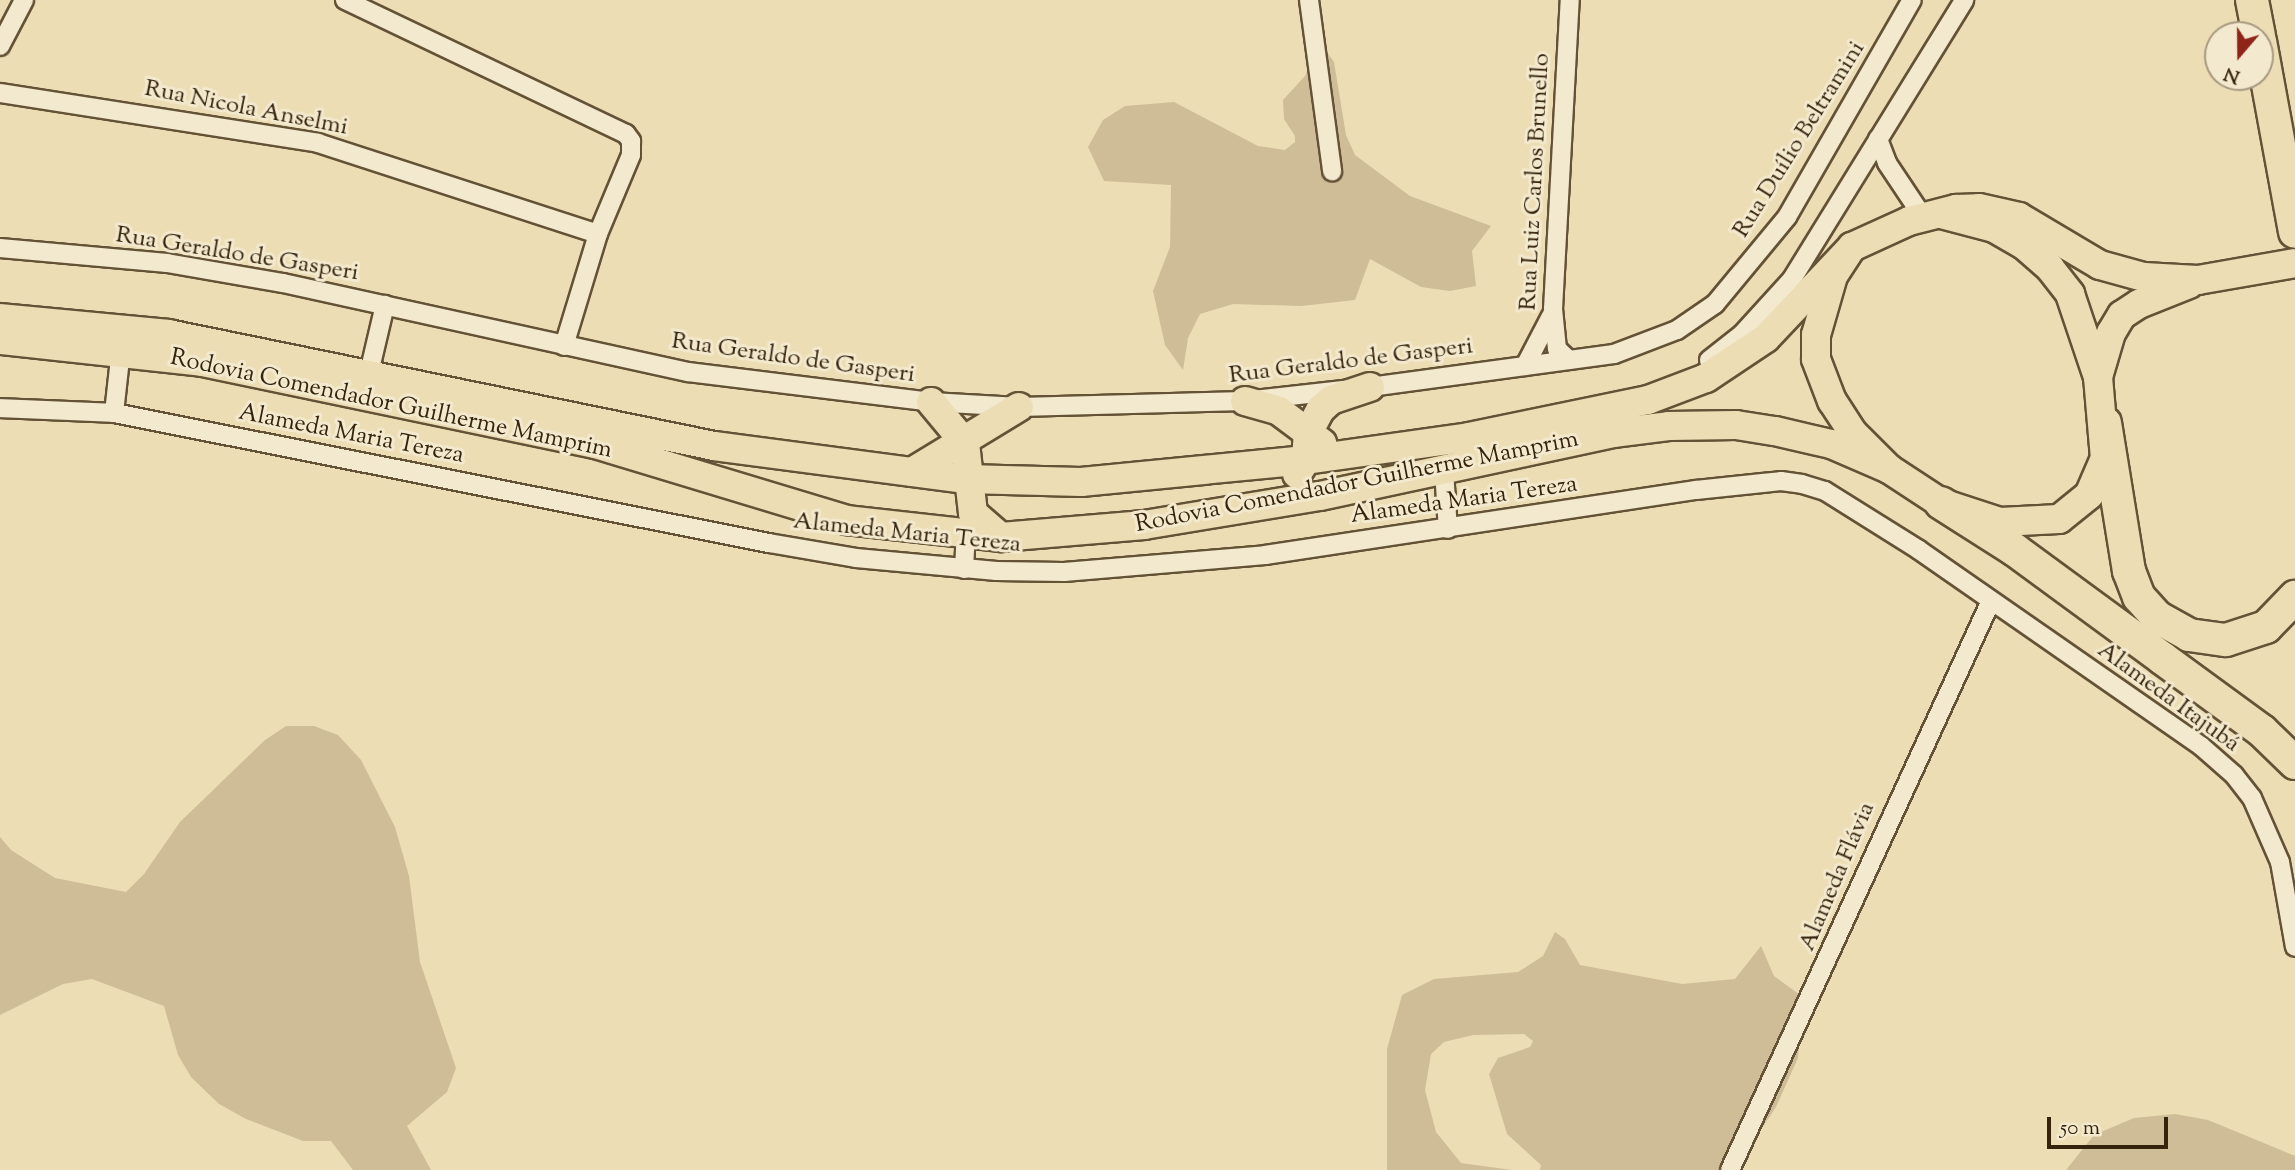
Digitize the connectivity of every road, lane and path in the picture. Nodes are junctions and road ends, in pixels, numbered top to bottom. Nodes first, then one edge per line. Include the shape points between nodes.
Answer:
1 (24, 0) edge
2 (345, 0) edge
3 (1309, 0) edge
4 (1570, 0) edge
5 (1912, 0) edge
6 (1964, 0) edge
7 (2252, 0) edge
8 (2256, 21) edge
9 (0, 46) edge
10 (2269, 91) edge
11 (0, 93) edge
12 (1878, 139) junction
13 (1332, 171) dead end
14 (1932, 216) junction
15 (2295, 233) edge
16 (598, 234) junction
17 (1852, 247) junction
18 (0, 248) edge
19 (2295, 262) edge
20 (2208, 279) junction
21 (386, 305) junction
22 (1553, 309) junction
23 (0, 318) edge
24 (0, 340) edge
25 (564, 346) junction
26 (121, 350) junction
27 (1569, 360) junction
28 (1525, 366) junction
29 (369, 373) junction
30 (2098, 377) junction
31 (1370, 387) junction
32 (1648, 400) junction
33 (1245, 401) junction
34 (931, 402) junction
35 (1019, 407) junction
36 (0, 408) edge
37 (114, 413) junction
38 (2105, 423) junction
39 (965, 443) junction
40 (1307, 447) junction
41 (1889, 469) junction
42 (1444, 471) junction
43 (912, 472) junction
44 (966, 479) junction
45 (1263, 503) junction
46 (1941, 503) junction
47 (1448, 529) junction
48 (967, 534) junction
49 (1001, 537) junction
50 (964, 569) junction
51 (2295, 597) edge
52 (1990, 603) junction
53 (2295, 763) edge
54 (2295, 947) edge
55 (1730, 1170) edge

1 - 9 street
2 - 16 street via 626,134 633,147
3 - 13 street
4 - 22 street, Rua Luiz Carlos Brunello
5 - 27 street, Rua Duílio Beltramini via 1787,216 1715,304 1652,342
6 - 12 street
7 - 8 highway
10 - 15 highway
11 - 16 street, Rua Nicola Anselmi via 318,143
12 - 14 street via 1887,163
12 - 32 street via 1804,260 1770,306 1721,352
14 - 17 main road
14 - 20 main road via 1979,208 2004,212 2114,270
14 - 30 main road via 1994,228 2050,268 2070,294
16 - 25 street
17 - 32 main road, Rodovia Comendador Guilherme Mamprim via 1766,338 1706,378
17 - 41 main road via 1833,276 1821,311 1816,359 1832,401 1853,433
18 - 21 street, Rua Geraldo de Gasperi via 167,263
19 - 20 main road
20 - 30 main road via 2138,304 2122,315 2111,332
21 - 25 street, Rua Geraldo de Gasperi
21 - 29 street
22 - 27 street, Rua Luiz Carlos Brunello via 1558,349
22 - 28 street
23 - 29 main road, Rodovia Comendador Guilherme Mamprim via 167,334
24 - 26 main road, Rodovia Comendador Guilherme Mamprim
25 - 34 street, Rua Geraldo de Gasperi via 688,372
26 - 37 street
26 - 48 main road, Rodovia Comendador Guilherme Mamprim via 202,362 582,442 846,520
27 - 28 street, Rua Duílio Beltramini
28 - 31 street, Rua Geraldo de Gasperi
29 - 43 main road, Rodovia Comendador Guilherme Mamprim via 714,446
30 - 38 main road
31 - 33 street, Rua Geraldo de Gasperi
31 - 40 main road via 1331,400
32 - 40 main road, Rodovia Comendador Guilherme Mamprim via 1482,435 1339,454
33 - 35 street, Rua Geraldo de Gasperi
33 - 40 main road via 1279,411
34 - 35 street, Rua Geraldo de Gasperi
34 - 39 main road
35 - 39 main road
36 - 37 street, Alameda Maria Tereza
37 - 50 street, Alameda Maria Tereza via 769,543
38 - 46 main road via 2105,458 2099,476 2089,495 2059,519 2000,522
38 - 51 highway via 2129,571 2139,597 2157,617 2189,635 2226,640 2266,627
39 - 43 main road
39 - 44 main road
40 - 44 main road, Rodovia Comendador Guilherme Mamprim via 1081,482
40 - 45 main road via 1287,488
41 - 42 main road, Rodovia Comendador Guilherme Mamprim via 1830,444 1736,425 1613,433
41 - 46 main road
42 - 45 main road, Rodovia Comendador Guilherme Mamprim
42 - 47 street
43 - 44 main road, Rodovia Comendador Guilherme Mamprim
44 - 49 main road via 973,513
45 - 49 main road, Rodovia Comendador Guilherme Mamprim via 1144,526
46 - 53 highway via 2015,550 2262,731
47 - 50 street, Alameda Maria Tereza via 1167,565 1064,572
47 - 52 street, Alameda Maria Tereza via 1781,481 1825,491 1919,550
48 - 49 main road, Rodovia Comendador Guilherme Mamprim
48 - 50 street
52 - 54 street, Alameda Itajubá via 2201,746 2234,775 2252,798 2277,852
52 - 55 street, Alameda Flávia

